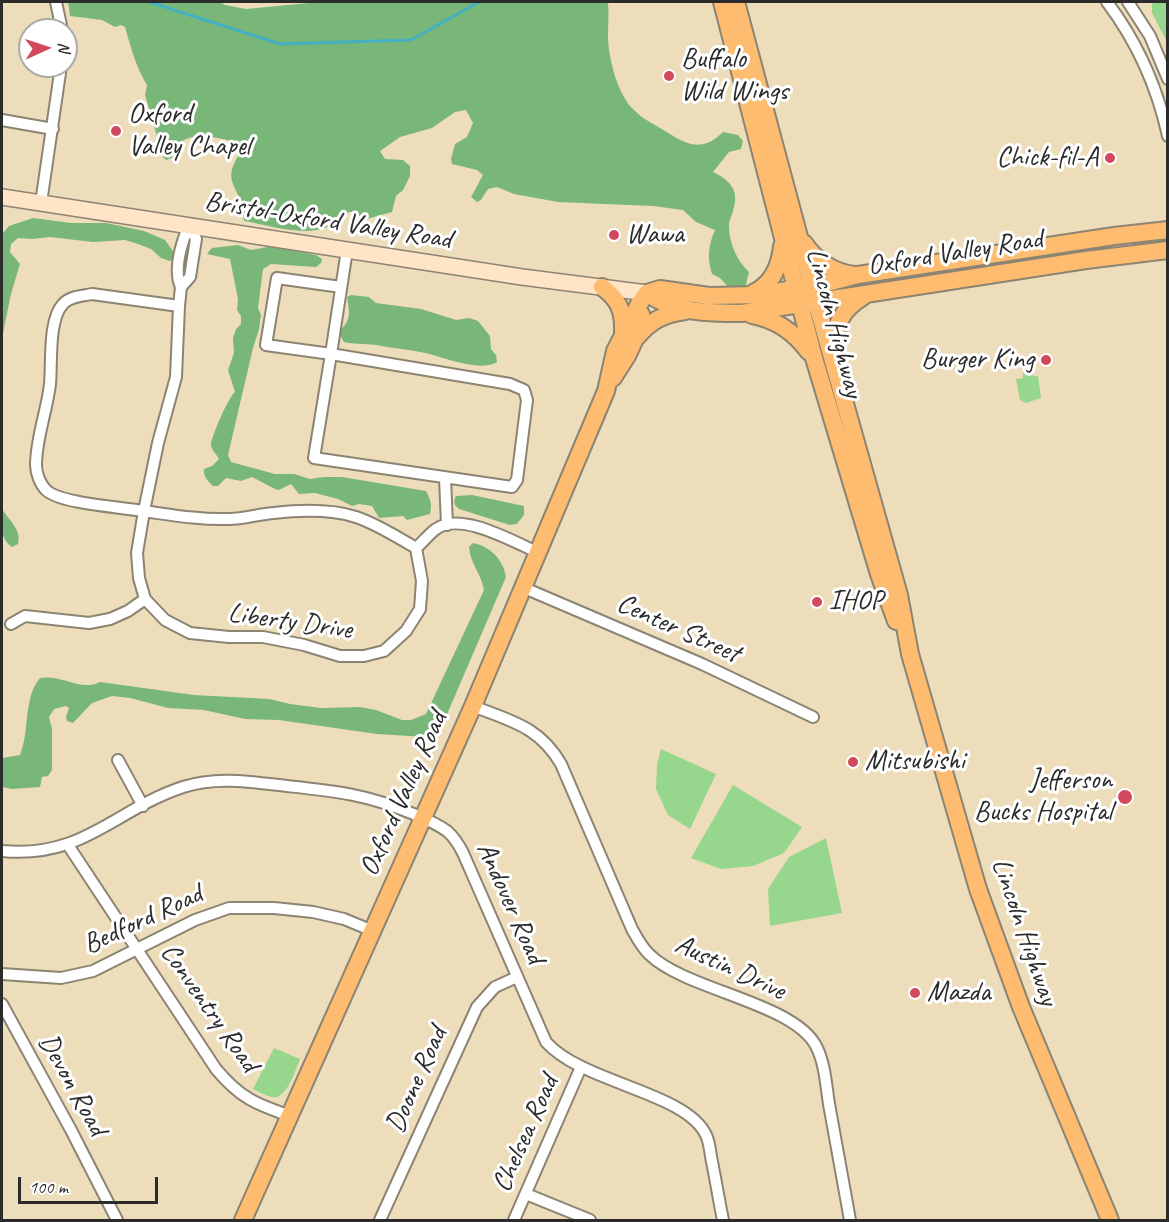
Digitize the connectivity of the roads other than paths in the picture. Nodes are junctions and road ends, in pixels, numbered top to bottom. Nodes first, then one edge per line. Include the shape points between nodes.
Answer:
1 (56, 2) edge
2 (722, 2) edge
3 (736, 2) edge
4 (1107, 2) edge
5 (1128, 2) edge
6 (59, 18) edge
7 (60, 78) edge
8 (1167, 78) edge
9 (2, 120) edge
10 (53, 129) junction
11 (1167, 136) edge
12 (2, 197) edge
13 (41, 203) junction
14 (189, 225) junction
15 (1167, 230) edge
16 (799, 235) junction
17 (782, 239) junction
18 (347, 250) junction
19 (1167, 250) edge
20 (858, 275) junction
21 (812, 286) junction
22 (342, 287) junction
23 (602, 287) junction
24 (647, 293) junction
25 (866, 295) junction
26 (804, 299) junction
27 (742, 305) junction
28 (179, 306) junction
29 (690, 310) junction
30 (629, 337) junction
31 (331, 354) junction
32 (814, 358) junction
33 (834, 367) junction
34 (446, 478) junction
35 (144, 511) junction
36 (447, 525) junction
37 (416, 548) junction
38 (537, 552) junction
39 (522, 586) junction
40 (145, 599) junction
41 (11, 624) dead end
42 (910, 654) junction
43 (473, 706) junction
44 (813, 717) dead end
45 (118, 760) dead end
46 (142, 806) junction
47 (423, 818) junction
48 (68, 845) junction
49 (2, 851) edge
50 (373, 931) junction
51 (137, 949) junction
52 (2, 974) edge
53 (517, 977) junction
54 (2, 1004) edge
55 (581, 1067) junction
56 (290, 1116) junction
57 (526, 1194) junction
58 (117, 1221) edge
59 (243, 1221) edge
60 (380, 1221) edge
61 (514, 1221) edge
62 (590, 1221) edge
63 (723, 1221) edge
64 (850, 1221) edge
65 (1110, 1221) edge

1 - 6 street
2 - 17 main road, Lincoln Highway
3 - 16 main road, Lincoln Highway
4 - 11 street via 1137,46 1153,83
5 - 8 street via 1149,36
7 - 10 street
9 - 10 street
10 - 13 street
12 - 13 main road, Bristol-Oxford Valley Road
13 - 14 main road, Bristol-Oxford Valley Road
14 - 18 main road, Bristol-Oxford Valley Road
14 - 28 street via 196,239 190,277 182,287
15 - 20 main road, Oxford Valley Road
16 - 20 main road via 824,265
16 - 21 main road, Lincoln Highway
17 - 26 main road, Lincoln Highway
17 - 27 main road via 778,266 768,284
18 - 22 street
18 - 23 main road, Bristol-Oxford Valley Road
19 - 25 main road, Oxford Valley Road
20 - 21 main road, Oxford Valley Road
21 - 26 main road, Oxford Valley Road
22 - 31 street
22 - 31 street via 277,278 266,345
23 - 24 main road, Bristol-Oxford Valley Road
23 - 30 main road via 620,306
24 - 27 main road, Oxford Valley Road via 660,289
24 - 29 main road, Oxford Valley Road via 658,301
24 - 30 main road, Oxford Valley Road
25 - 26 main road, Oxford Valley Road
25 - 33 main road via 852,303 838,320
26 - 27 main road, Oxford Valley Road
26 - 32 main road, Lincoln Highway
26 - 33 main road, Lincoln Highway
27 - 29 main road, Oxford Valley Road
27 - 32 main road via 786,328
28 - 35 street via 176,377
28 - 35 street via 92,294 69,300 55,318 50,384 37,448 40,482 46,491 65,498
29 - 30 main road via 657,318
30 - 38 main road, Oxford Valley Road via 615,351 608,386
31 - 34 street via 314,458
31 - 34 street via 510,384 524,390 527,400 517,480 512,487
32 - 42 main road, Lincoln Highway via 886,598
33 - 42 main road, Lincoln Highway via 898,595
34 - 36 street
35 - 37 street via 175,517 231,519 318,511 355,517
35 - 40 street via 137,553
36 - 37 street via 438,527
36 - 38 street via 473,525
37 - 40 street, Liberty Drive via 422,581 420,609 406,631 384,651 364,656 340,656 263,637 190,633 165,620
38 - 39 main road, Oxford Valley Road
39 - 43 main road, Oxford Valley Road
39 - 44 street, Center Street
40 - 41 street via 128,611 89,623 26,616
42 - 65 main road, Lincoln Highway via 995,938
43 - 47 main road, Oxford Valley Road
43 - 64 street, Austin Drive via 526,728 552,749 632,929 650,956 674,971 780,1016 816,1045
45 - 46 street
46 - 47 street, Andover Road via 200,782 238,781 362,795
46 - 48 street, Andover Road
47 - 50 main road, Oxford Valley Road
47 - 53 street, Andover Road via 446,830 458,844
48 - 49 street, Andover Road via 34,852
48 - 51 street, Conventry Road
50 - 51 street, Bedford Road via 329,915 236,908 195,920
50 - 56 main road, Oxford Valley Road
51 - 52 street, Bedford Road via 104,967 76,976
51 - 56 street, Conventry Road via 228,1084 244,1097
53 - 55 street, Andover Road via 546,1042
53 - 60 street, Doone Road via 495,987 477,1007
54 - 58 street, Devon Road
55 - 57 street, Chelsea Road
55 - 63 street, Andover Road via 692,1117 707,1137
56 - 59 main road, Oxford Valley Road
57 - 61 street, Chelsea Road
57 - 62 street

